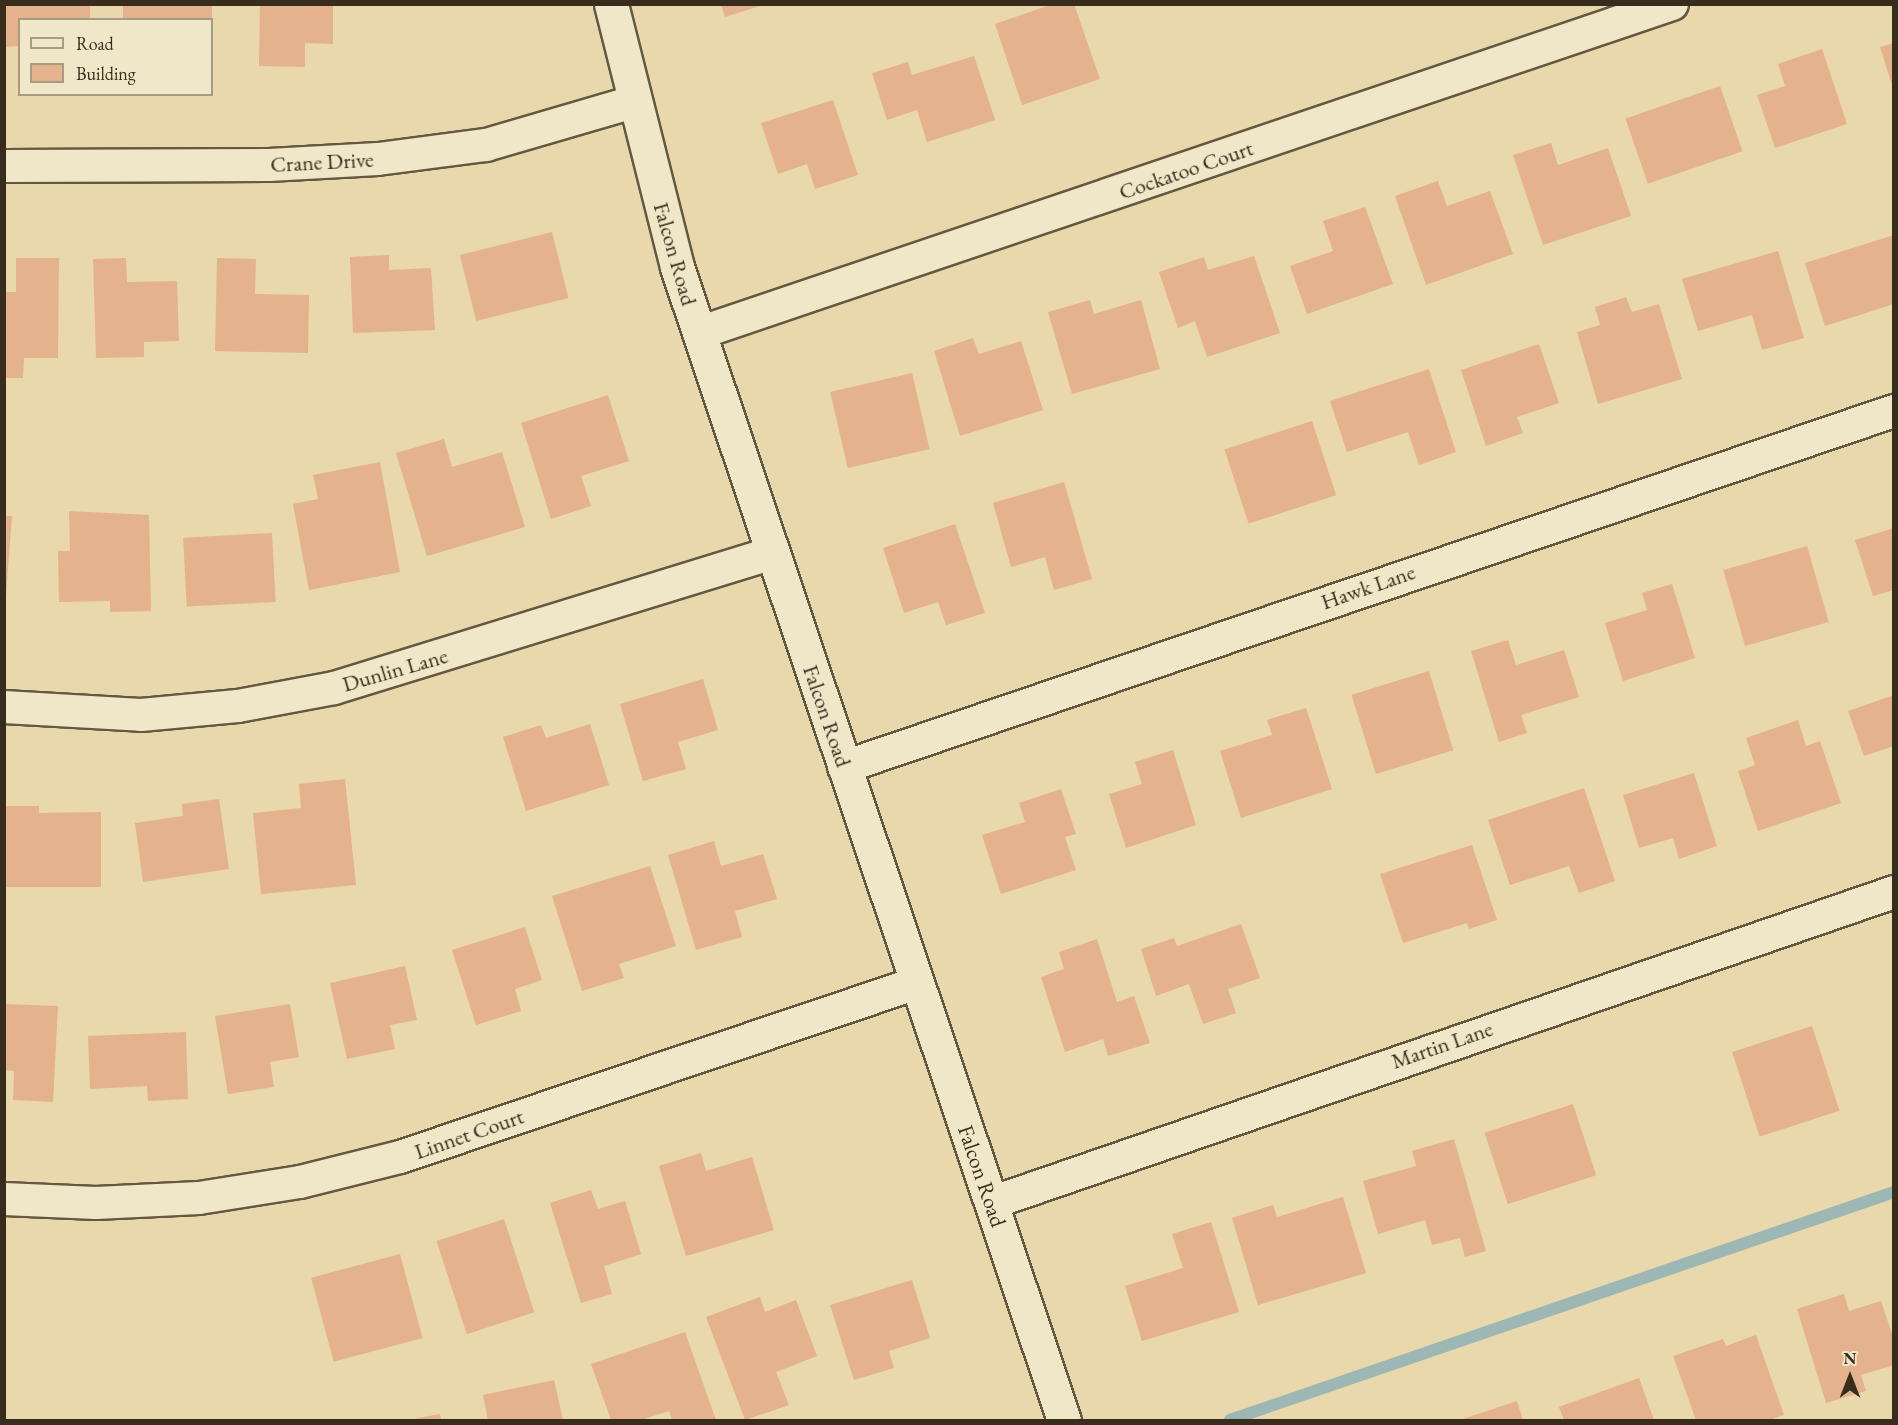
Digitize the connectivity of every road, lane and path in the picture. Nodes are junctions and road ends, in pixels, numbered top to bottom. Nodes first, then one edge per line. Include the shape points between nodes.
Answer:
1 (611, 4) edge
2 (1672, 4) edge
3 (633, 102) junction
4 (4, 166) edge
5 (699, 333) junction
6 (1893, 411) edge
7 (772, 553) junction
8 (4, 707) edge
9 (844, 767) junction
10 (1893, 892) edge
11 (917, 983) junction
12 (4, 1199) edge
13 (991, 1203) junction
14 (1060, 1419) edge

1 - 3 street, Falcon Road
2 - 5 street, Cockatoo Court
3 - 4 street, Crane Drive via 486,145 378,159 269,165
3 - 5 street, Falcon Road
5 - 7 street, Falcon Road
6 - 9 street, Hawk Lane
7 - 8 street, Dunlin Lane via 334,688 238,706 141,714
7 - 9 street, Falcon Road
9 - 11 street, Falcon Road
10 - 13 street, Martin Lane
11 - 12 street, Linnet Court via 400,1157 300,1182 153,1200 96,1203
11 - 13 street, Falcon Road
13 - 14 street, Falcon Road

